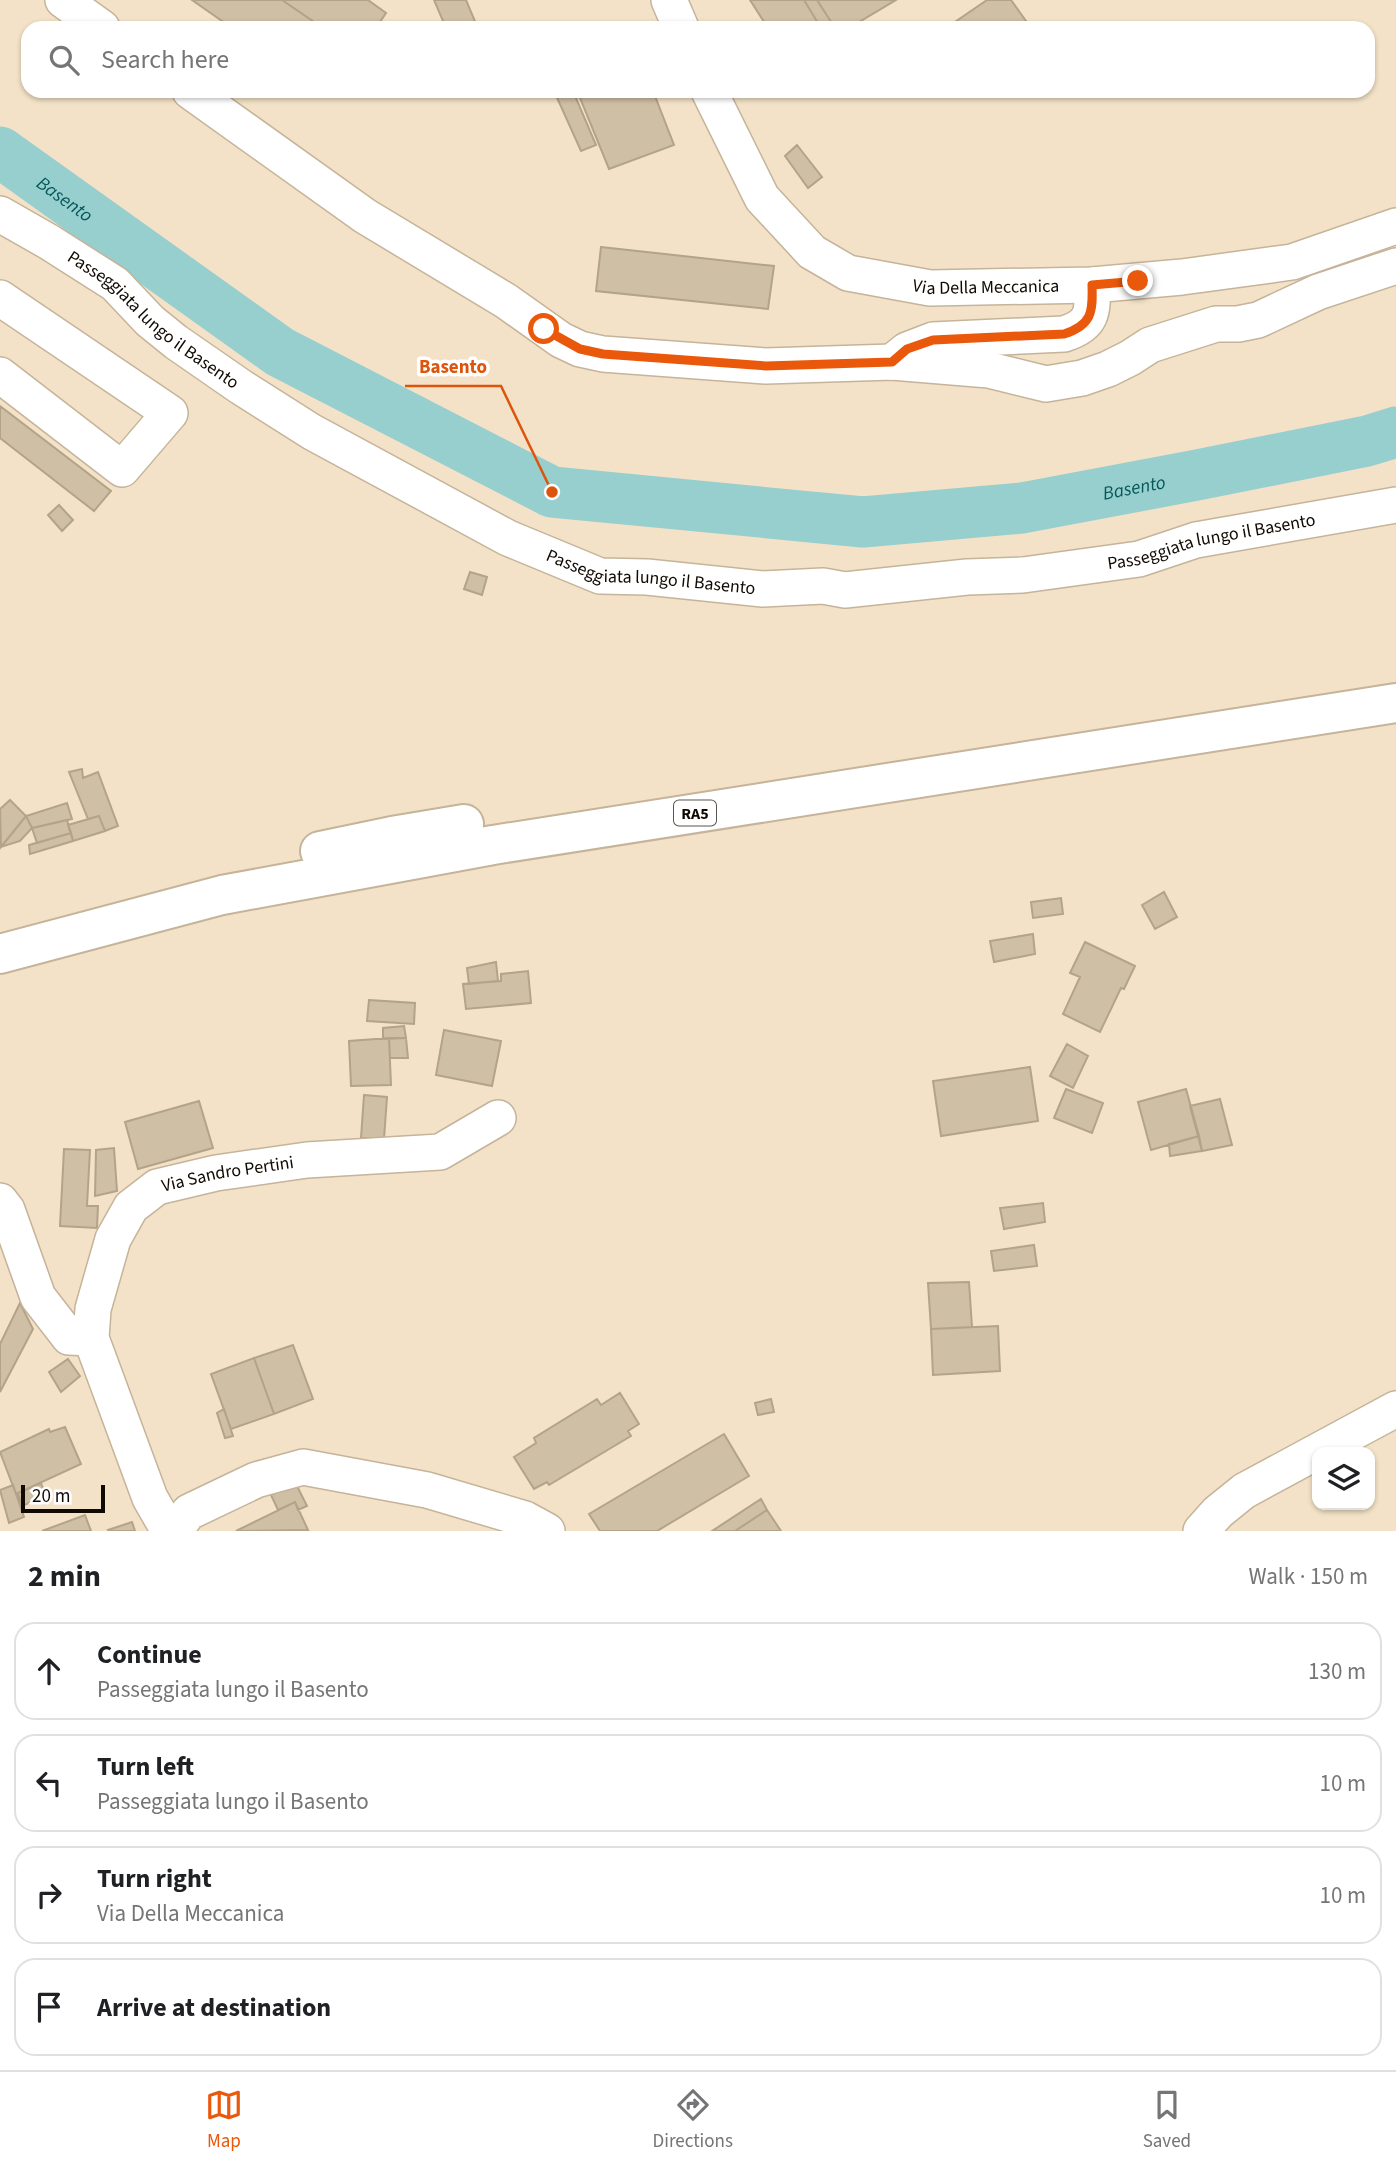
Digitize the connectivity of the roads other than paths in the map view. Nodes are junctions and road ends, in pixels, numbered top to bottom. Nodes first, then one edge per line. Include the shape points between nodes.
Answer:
1 (63, 0) edge
2 (669, 0) edge
3 (92, 21) edge
4 (678, 21) edge
5 (200, 98) edge
6 (712, 98) edge
7 (0, 214) edge
8 (1396, 226) edge
9 (1396, 267) edge
10 (1092, 285) junction
11 (0, 298) edge
12 (892, 362) junction
13 (0, 375) edge
14 (1396, 505) edge
15 (1396, 678) edge
16 (1396, 703) edge
17 (0, 927) edge
18 (0, 954) edge
19 (498, 1118) dead end
20 (0, 1201) edge
21 (91, 1338) junction
22 (1396, 1409) edge
23 (483, 1517) edge
24 (169, 1531) edge
25 (178, 1531) edge
26 (547, 1531) edge
27 (1200, 1531) edge

1 - 3 street
2 - 4 street
5 - 12 street via 365,216 580,349 766,366
6 - 10 street, Via Della Meccanica via 762,198 812,252 848,273 930,288
7 - 14 street, Passeggiata lungo il Basento via 115,284 176,342 312,432 508,538 600,576 763,589 822,586 845,590 1023,575 1139,559 1209,537
8 - 10 street, Via Della Meccanica via 1292,262
9 - 12 street via 1318,292 1258,320 1216,324 1150,345 1108,369 1061,382 1046,384 989,370
10 - 12 street via 1089,319 1078,329 1064,334 933,340 907,349
11 - 13 street via 170,413 122,469
15 - 17 highway, RA5 via 392,835 160,884
16 - 18 highway, RA5 via 466,850 222,895
19 - 21 street, Via Sandro Pertini via 440,1152 307,1160 157,1187 131,1207 113,1239 93,1309
20 - 21 street via 38,1297 69,1336
21 - 24 street, Via Sandro Pertini via 150,1498
22 - 27 street via 1244,1492
23 - 25 street via 427,1490 303,1467 256,1480 189,1512
23 - 26 street via 525,1519

